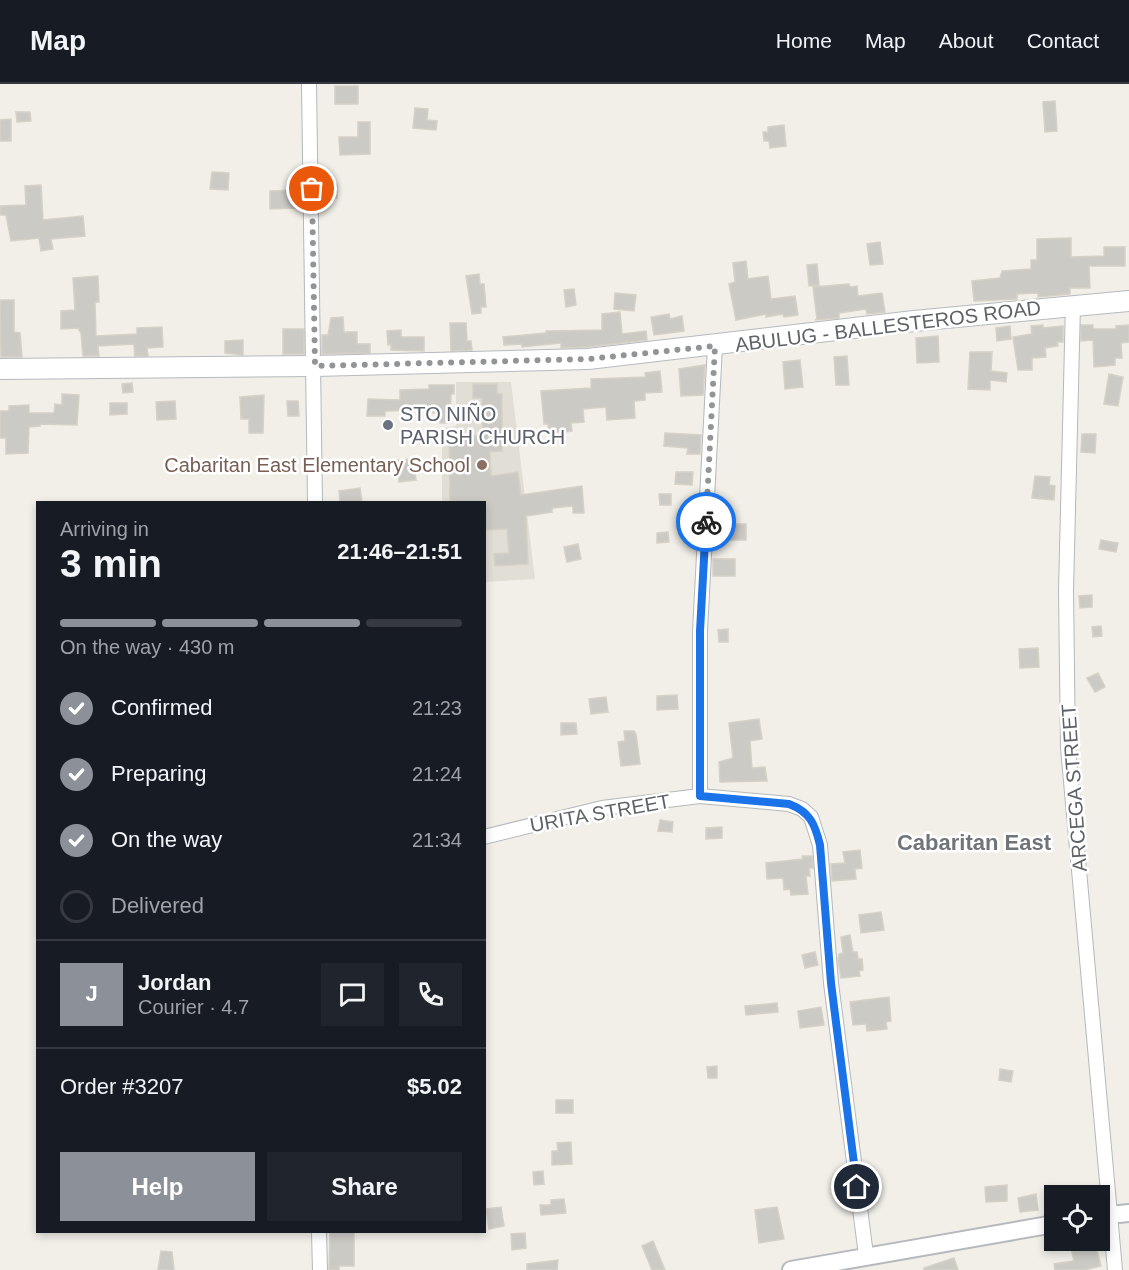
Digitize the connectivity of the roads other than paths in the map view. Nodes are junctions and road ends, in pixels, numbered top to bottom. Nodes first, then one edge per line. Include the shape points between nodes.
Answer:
1 (309, 84) edge
2 (1129, 301) edge
3 (1072, 304) junction
4 (715, 346) junction
5 (315, 366) junction
6 (0, 369) edge
7 (315, 501) edge
8 (700, 796) junction
9 (486, 837) edge
10 (1102, 1185) edge
11 (1129, 1213) edge
12 (1110, 1215) edge
13 (1044, 1226) edge
14 (319, 1233) edge
15 (1110, 1245) edge
16 (866, 1255) junction
17 (320, 1270) edge
18 (791, 1270) edge
19 (1115, 1270) edge

1 - 5 street
2 - 3 main road, ABULUG - BALLESTEROS ROAD
3 - 4 main road, ABULUG - BALLESTEROS ROAD
3 - 10 street, ARCEGA STREET via 1066,591 1068,748
4 - 5 main road, ABULUG - BALLESTEROS ROAD via 588,359
4 - 8 street via 700,631
5 - 6 main road, ABULUG - BALLESTEROS ROAD
5 - 7 street
8 - 9 street, URITA STREET via 602,808
8 - 16 street, URITA STREET via 789,804 802,809 817,831 831,983
11 - 12 street
13 - 16 street
14 - 17 street
15 - 19 street, ARCEGA STREET
16 - 18 street

